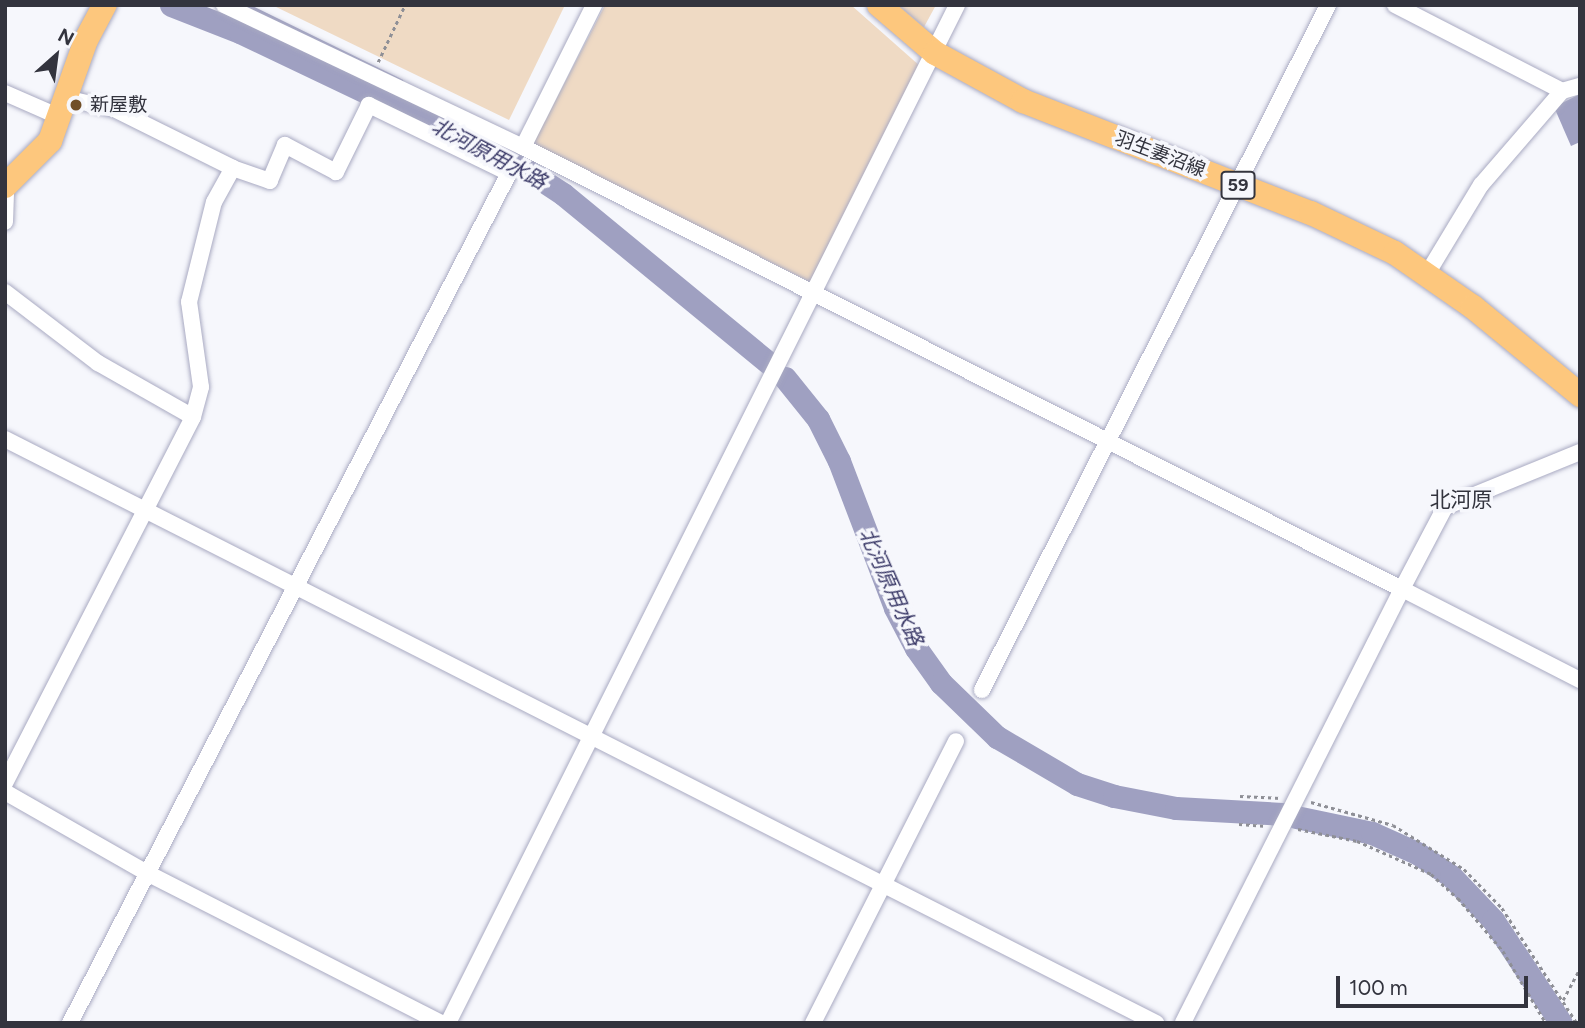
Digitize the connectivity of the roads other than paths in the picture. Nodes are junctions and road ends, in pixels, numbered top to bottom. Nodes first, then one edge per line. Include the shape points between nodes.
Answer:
1 (105, 5) edge
2 (224, 5) edge
3 (594, 5) edge
4 (879, 5) edge
5 (957, 5) edge
6 (1328, 5) edge
7 (1395, 5) edge
8 (936, 53) junction
9 (1580, 86) edge
10 (1562, 90) junction
11 (5, 93) edge
12 (65, 108) junction
13 (523, 147) junction
14 (233, 168) junction
15 (1238, 184) junction
16 (6, 186) edge
17 (5, 222) edge
18 (1427, 274) junction
19 (5, 292) edge
20 (814, 294) junction
21 (1580, 395) edge
22 (193, 417) junction
23 (5, 439) edge
24 (1107, 443) junction
25 (1580, 452) edge
26 (145, 508) junction
27 (293, 586) junction
28 (1402, 589) junction
29 (1580, 681) edge
30 (982, 690) dead end
31 (591, 736) junction
32 (956, 741) dead end
33 (5, 783) edge
34 (5, 792) edge
35 (147, 873) junction
36 (883, 884) junction
37 (70, 1023) edge
38 (442, 1023) edge
39 (447, 1023) edge
40 (813, 1023) edge
41 (1156, 1023) edge
42 (1183, 1023) edge

1 - 12 main road via 86,40
2 - 13 street
3 - 13 street
4 - 8 main road, 羽生妻沼線 / 59
5 - 8 street
6 - 15 street
7 - 10 street
8 - 15 main road, 羽生妻沼線 / 59 via 1023,101
8 - 20 street
9 - 10 street
10 - 18 street via 1481,185
11 - 12 street
12 - 14 street via 114,110
12 - 16 main road via 37,159
13 - 20 street
14 - 22 street via 214,202 189,302 201,387
14 - 27 street via 270,181 285,145 336,172 369,105 509,173
15 - 18 main road, 羽生妻沼線 / 59 via 1349,230
15 - 24 street
16 - 17 street
18 - 21 main road, 羽生妻沼線 / 59
19 - 22 street via 98,363
20 - 24 street
20 - 31 street
22 - 26 street
23 - 26 street
24 - 28 street
24 - 30 street
25 - 28 street via 1445,507
26 - 27 street
26 - 33 street
27 - 31 street
27 - 35 street
28 - 29 street
28 - 42 street
31 - 36 street
31 - 39 street
32 - 36 street
34 - 35 street
35 - 37 street
35 - 38 street
36 - 40 street
36 - 41 street

